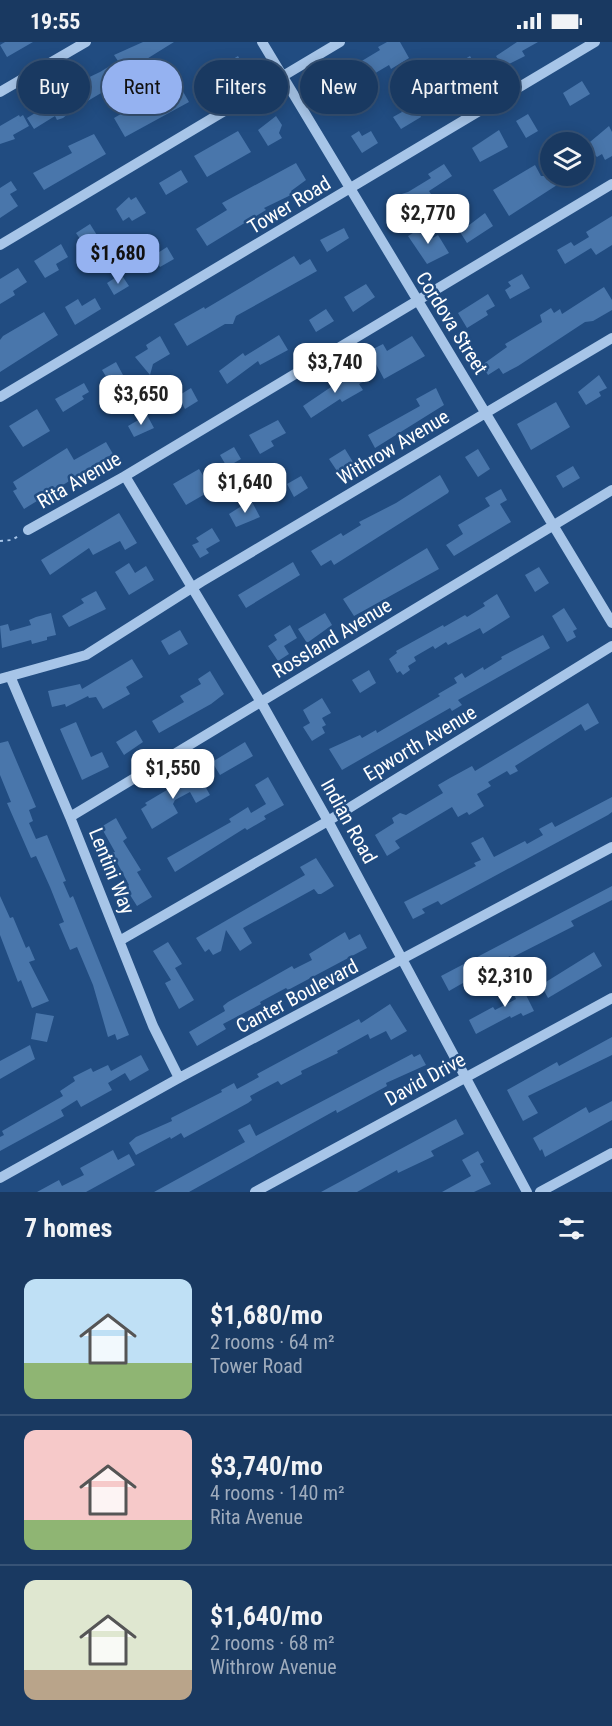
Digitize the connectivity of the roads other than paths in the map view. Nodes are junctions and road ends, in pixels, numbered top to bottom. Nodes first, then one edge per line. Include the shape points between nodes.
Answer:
1 (86, 42) edge
2 (262, 42) edge
3 (339, 42) edge
4 (595, 42) edge
5 (273, 60) edge
6 (288, 72) edge
7 (288, 86) edge
8 (0, 92) edge
9 (219, 114) edge
10 (612, 184) edge
11 (349, 190) junction
12 (0, 245) edge
13 (417, 300) junction
14 (612, 338) edge
15 (0, 397) edge
16 (486, 412) junction
17 (124, 476) junction
18 (612, 490) edge
19 (553, 525) junction
20 (28, 530) road end
21 (193, 588) junction
22 (612, 622) edge
23 (612, 646) edge
24 (5, 678) edge
25 (261, 702) junction
26 (70, 817) junction
27 (328, 820) junction
28 (612, 847) edge
29 (121, 940) junction
30 (404, 960) junction
31 (612, 998) edge
32 (179, 1078) junction
33 (465, 1078) junction
34 (612, 1153) edge
35 (0, 1178) edge
36 (255, 1192) edge
37 (527, 1192) edge
38 (540, 1192) edge

1 - 8 street
2 - 5 street, Cordova Street
3 - 6 street
4 - 11 street, Tower Road
7 - 11 street, Cordova Street
9 - 12 street
10 - 13 street, Rita Avenue
11 - 13 street, Cordova Street
11 - 15 street, Tower Road
13 - 16 street, Cordova Street
13 - 17 street, Rita Avenue
14 - 16 street, Withrow Avenue
16 - 19 street, Cordova Street
16 - 21 street, Withrow Avenue
17 - 20 street, Rita Avenue
17 - 21 street, Indian Road
18 - 19 street, Rossland Avenue
19 - 22 street, Cordova Street
19 - 25 street, Rossland Avenue
21 - 24 street, Withrow Avenue via 86,655
21 - 25 street, Indian Road
23 - 27 street, Epworth Avenue
24 - 26 street, Lentini Way
25 - 26 street, Rossland Avenue
25 - 27 street, Indian Road
26 - 29 street, Lentini Way
27 - 29 street, Epworth Avenue
27 - 30 street, Indian Road
28 - 30 street, Canter Boulevard
29 - 32 street, Lentini Way via 153,1026
30 - 32 street, Canter Boulevard
30 - 33 street, Indian Road
31 - 33 street, David Drive
32 - 35 street, Canter Boulevard
33 - 36 street, David Drive
33 - 37 street, Indian Road
34 - 38 street

